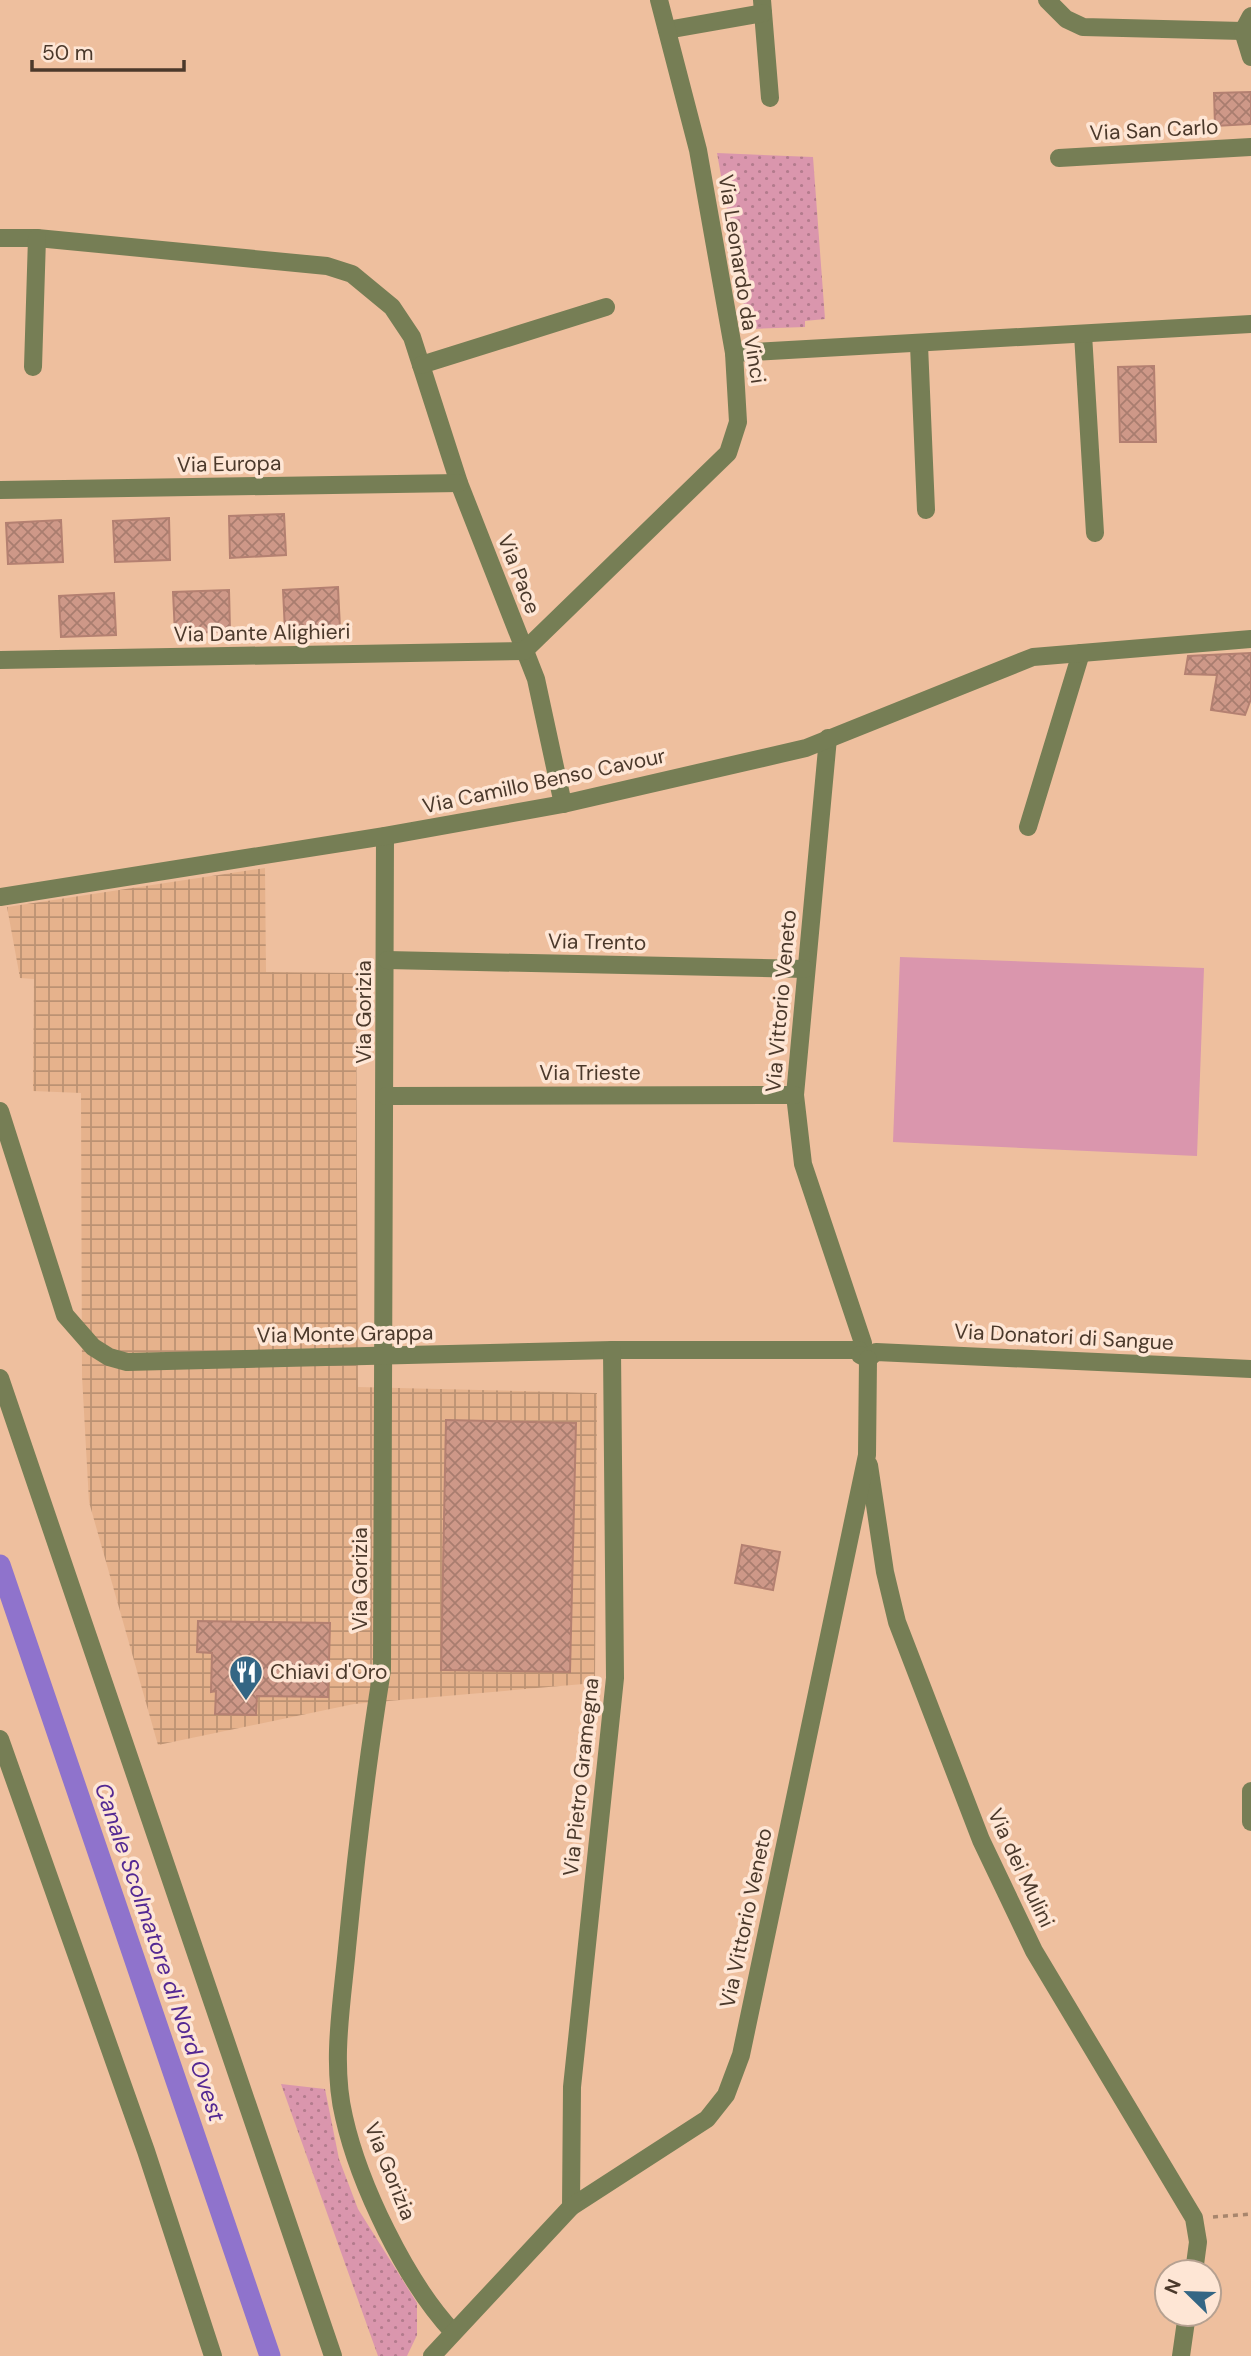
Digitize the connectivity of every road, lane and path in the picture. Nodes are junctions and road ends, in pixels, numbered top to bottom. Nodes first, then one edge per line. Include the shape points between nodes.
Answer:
1 (659, 0) edge
2 (1046, 0) edge
3 (762, 7) edge
4 (1247, 23) edge
5 (667, 30) junction
6 (1251, 57) edge
7 (770, 98) dead end
8 (1251, 147) edge
9 (1059, 158) dead end
10 (0, 238) edge
11 (37, 238) junction
12 (606, 307) dead end
13 (1251, 324) edge
14 (1083, 334) junction
15 (919, 345) junction
16 (734, 353) junction
17 (421, 365) junction
18 (33, 367) dead end
19 (459, 483) junction
20 (0, 490) edge
21 (926, 510) dead end
22 (1095, 533) dead end
23 (1251, 638) edge
24 (524, 651) junction
25 (1081, 653) junction
26 (0, 660) edge
27 (828, 738) junction
28 (563, 804) junction
29 (1028, 827) dead end
30 (385, 836) junction
31 (0, 897) edge
32 (387, 960) junction
33 (806, 970) junction
34 (795, 1095) junction
35 (386, 1096) junction
36 (0, 1111) edge
37 (612, 1350) junction
38 (866, 1351) junction
39 (384, 1356) junction
40 (1251, 1368) edge
41 (0, 1378) edge
42 (867, 1455) junction
43 (0, 1739) edge
44 (1251, 1791) edge
45 (1250, 1822) edge
46 (571, 2207) junction
47 (1251, 2214) edge
48 (1194, 2218) junction
49 (1196, 2258) edge
50 (1185, 2328) edge
51 (453, 2332) junction
52 (214, 2356) edge
53 (333, 2356) edge
54 (432, 2356) edge
55 (1181, 2356) edge

1 - 5 street, Via Leonardo da Vinci
2 - 4 street via 1066,19 1083,27
3 - 5 street
3 - 7 street
4 - 6 street
5 - 16 street, Via Leonardo da Vinci via 698,150
8 - 9 street, Via San Carlo
10 - 11 street, Via Pace
11 - 17 street, Via Pace via 327,266 352,274 392,307 412,337
11 - 18 street
12 - 17 street
13 - 14 street
14 - 15 street
14 - 22 street
15 - 16 street
15 - 21 street
16 - 24 street, Via Leonardo da Vinci via 738,422 729,453
17 - 19 street, Via Pace
19 - 20 street, Via Europa
19 - 24 street, Via Pace
23 - 25 street, Via Camillo Benso Cavour
24 - 26 street, Via Dante Alighieri
24 - 28 street, Via Pace via 536,679
25 - 27 street, Via Camillo Benso Cavour via 1033,657
25 - 29 street
27 - 28 street, Via Camillo Benso Cavour via 806,748
27 - 33 street, Via Vittorio Veneto
28 - 30 street, Via Camillo Benso Cavour
30 - 31 street, Via Camillo Benso Cavour
30 - 32 street, Via Gorizia
32 - 33 street, Via Trento
32 - 35 street, Via Gorizia
33 - 34 street, Via Vittorio Veneto
34 - 35 street, Via Trieste
34 - 38 street, Via Vittorio Veneto via 803,1164
35 - 39 street, Via Gorizia
36 - 39 street, Via Monte Grappa via 65,1315 93,1347 127,1362
37 - 38 street, Via Monte Grappa
37 - 39 street, Via Monte Grappa
37 - 46 street, Via Pietro Gramegna via 615,1678 572,2087
38 - 40 street, Via Donatori di Sangue
38 - 42 street, Via Vittorio Veneto
39 - 51 street, Via Gorizia via 382,1670 363,1786 338,2041 343,2115 380,2215 431,2308
41 - 53 street
42 - 46 street, Via Vittorio Veneto via 741,2055 726,2095 707,2119
42 - 48 street, Via dei Mulini via 897,1622 981,1840 1034,1951
43 - 52 street
44 - 45 street
46 - 51 street, Via Vittorio Veneto
47 - 48 path
48 - 49 street, Via dei Mulini
50 - 55 street
51 - 54 street, Via Vittorio Veneto

